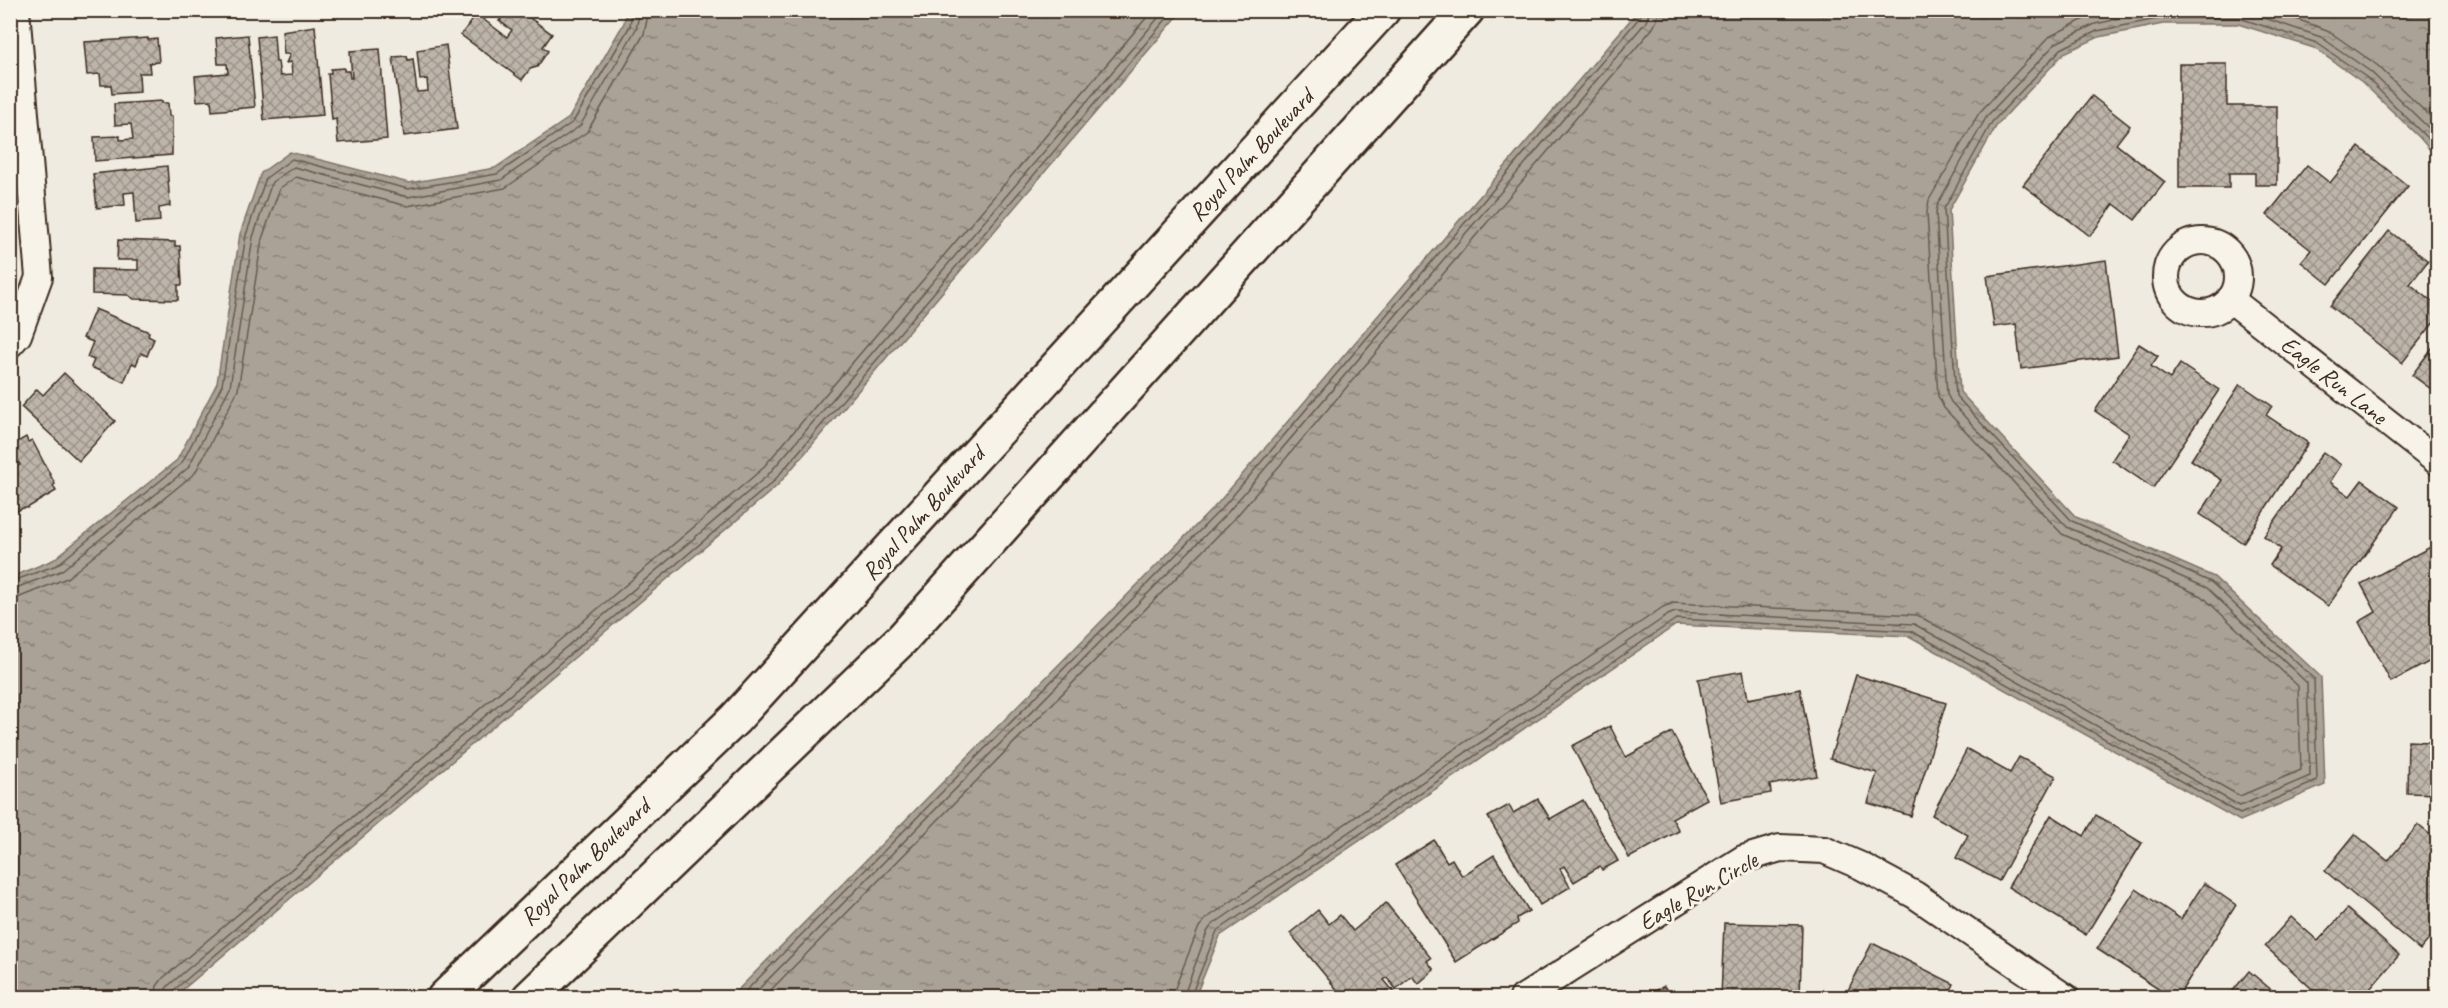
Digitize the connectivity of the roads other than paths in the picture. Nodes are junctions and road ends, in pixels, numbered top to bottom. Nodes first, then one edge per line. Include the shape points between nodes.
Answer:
1 (16, 10) edge
2 (1383, 10) edge
3 (1467, 10) edge
4 (2230, 299) dead end
5 (10, 344) edge
6 (2438, 462) edge
7 (444, 998) edge
8 (529, 998) edge
9 (1523, 998) edge
10 (2066, 998) edge

1 - 5 street via 39,277 18,335
2 - 7 main road, Royal Palm Boulevard via 735,719
3 - 8 main road via 902,639
4 - 6 street, Eagle Run Lane
9 - 10 street, Eagle Run Circle via 1743,859 1780,848 1824,850 1861,866 1915,895

